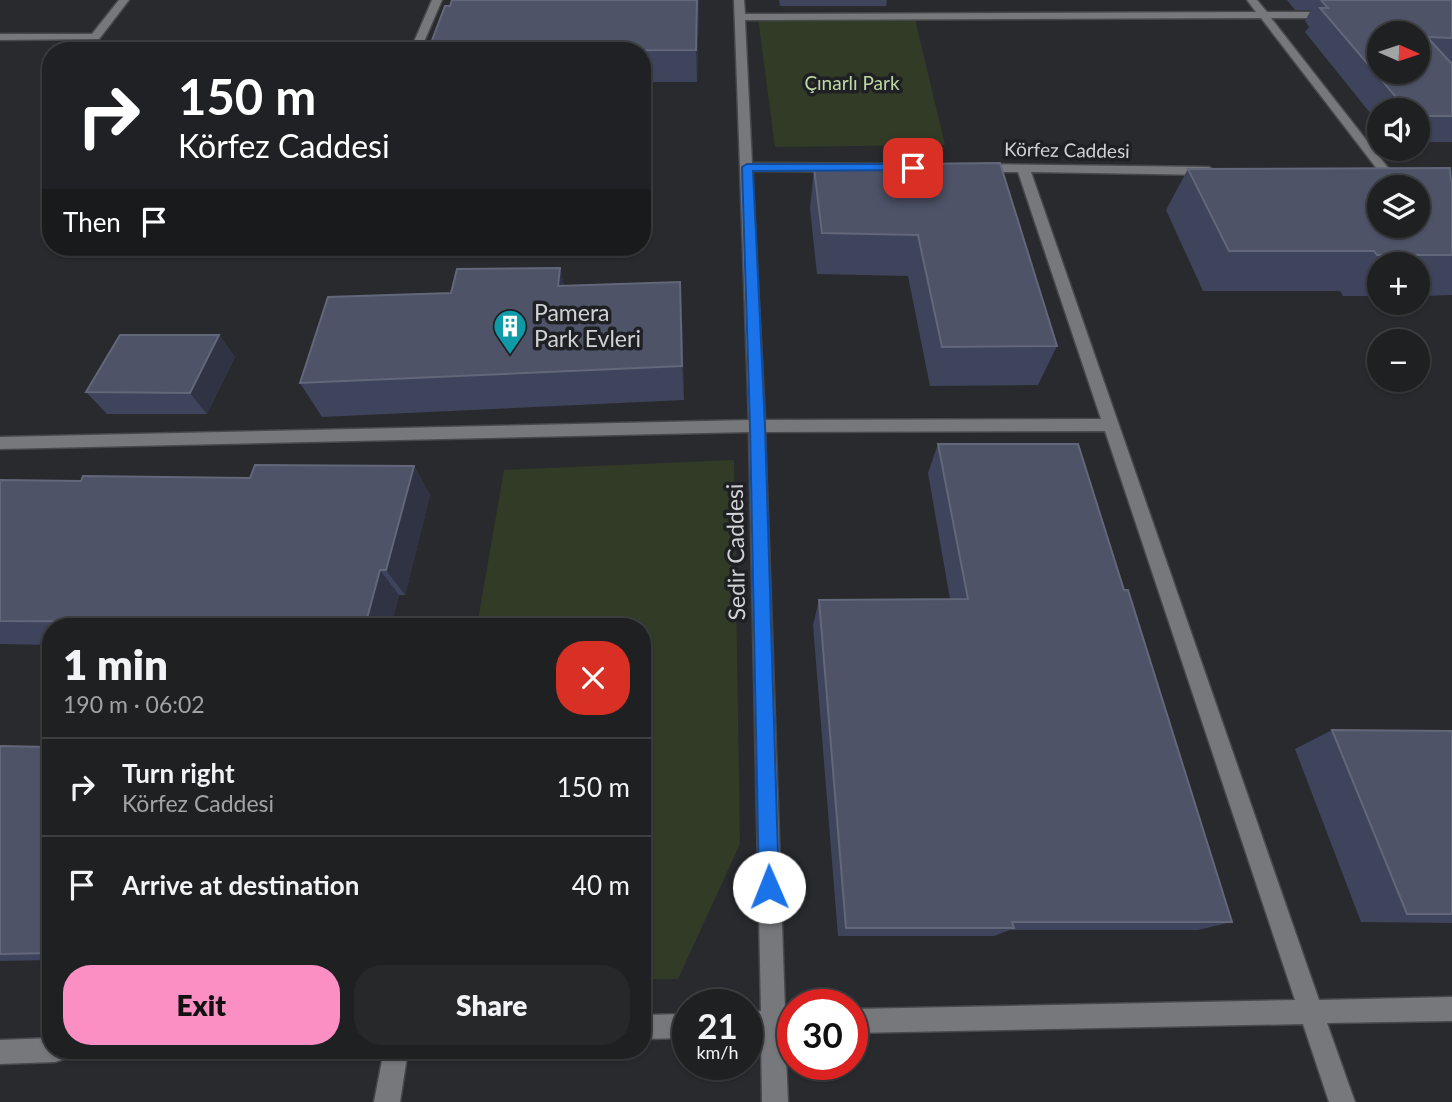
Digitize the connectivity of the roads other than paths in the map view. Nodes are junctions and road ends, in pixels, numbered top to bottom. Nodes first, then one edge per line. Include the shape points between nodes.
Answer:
1 (124, 0) edge
2 (437, 0) edge
3 (1252, 0) edge
4 (740, 8) edge
5 (1345, 15) edge
6 (1264, 16) junction
7 (0, 37) edge
8 (419, 42) edge
9 (747, 167) junction
10 (927, 168) edge
11 (968, 168) edge
12 (1023, 168) junction
13 (1219, 171) edge
14 (1373, 174) edge
15 (1378, 175) edge
16 (1393, 175) edge
17 (1111, 425) junction
18 (757, 426) junction
19 (0, 443) edge
20 (782, 989) edge
21 (1452, 1009) edge
22 (1311, 1011) junction
23 (868, 1021) edge
24 (672, 1026) edge
25 (651, 1027) edge
26 (42, 1050) edge
27 (0, 1052) edge
28 (394, 1059) edge
29 (777, 1080) edge
30 (387, 1102) edge
31 (775, 1102) edge
32 (1342, 1102) edge

1 - 7 street via 95,37
2 - 8 street
3 - 6 street
4 - 6 street
4 - 9 street, Sedir Caddesi
5 - 6 street
6 - 16 street
9 - 10 street
9 - 18 street, Sedir Caddesi
11 - 12 street, Körfez Caddesi
12 - 13 street, Körfez Caddesi
12 - 17 street
14 - 15 street
17 - 18 street
17 - 22 street
18 - 19 street
18 - 20 street, Sedir Caddesi
21 - 22 street
22 - 23 street
22 - 32 street
24 - 25 street
26 - 27 street
28 - 30 street
29 - 31 street, Sedir Caddesi

